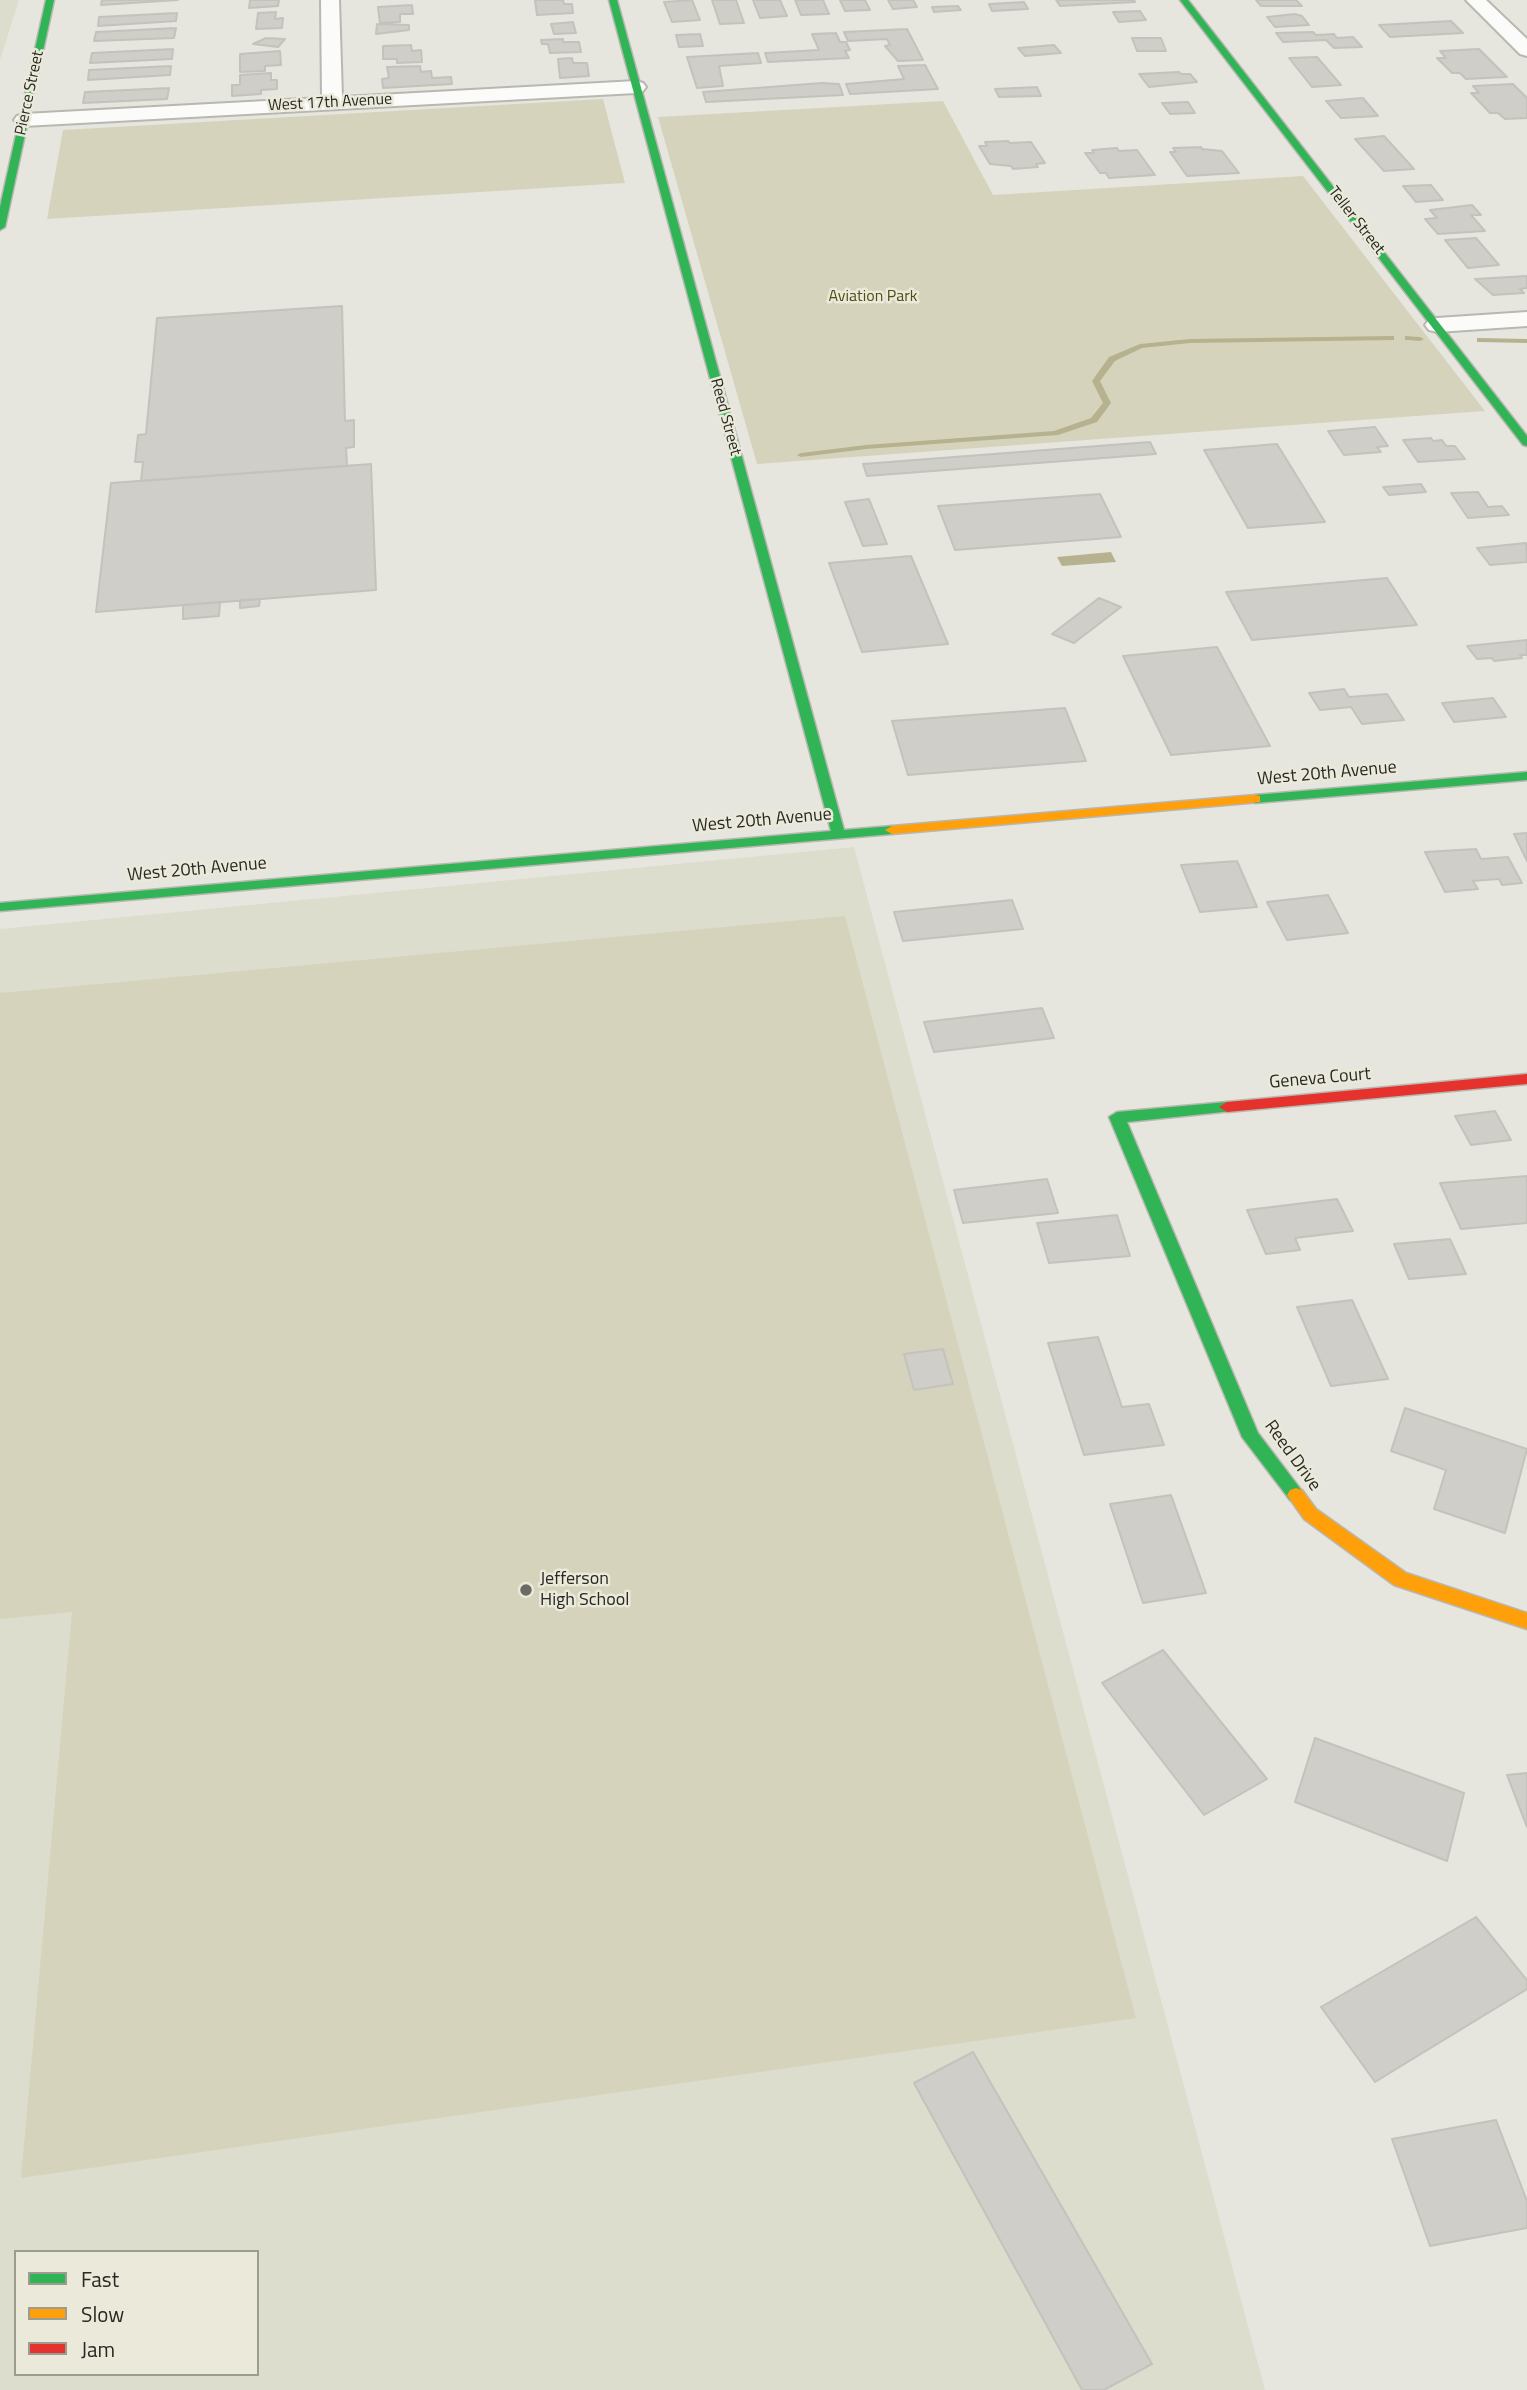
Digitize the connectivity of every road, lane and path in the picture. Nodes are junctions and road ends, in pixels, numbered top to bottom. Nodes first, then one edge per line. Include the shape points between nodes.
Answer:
1 (50, 0) edge
2 (330, 0) edge
3 (613, 0) edge
4 (1184, 0) edge
5 (1475, 0) edge
6 (1527, 50) edge
7 (636, 87) junction
8 (332, 103) junction
9 (24, 120) junction
10 (0, 227) edge
11 (1527, 318) edge
12 (1437, 325) junction
13 (1527, 443) edge
14 (1527, 776) edge
15 (838, 834) junction
16 (0, 907) edge
17 (1527, 1080) edge
18 (1117, 1116) joint
19 (1527, 1620) edge

1 - 9 street, Pierce Street
2 - 8 street
3 - 7 street, Reed Street
4 - 12 street, Teller Street
5 - 6 street
7 - 8 street, West 17th Avenue
7 - 15 street, Reed Street
8 - 9 street, West 17th Avenue
9 - 10 street, Pierce Street
11 - 12 street
12 - 13 street, Teller Street
14 - 15 street, West 20th Avenue
15 - 16 street, West 20th Avenue
17 - 18 street, Geneva Court
18 - 19 street, Reed Drive via 1251,1437 1310,1514 1400,1579

